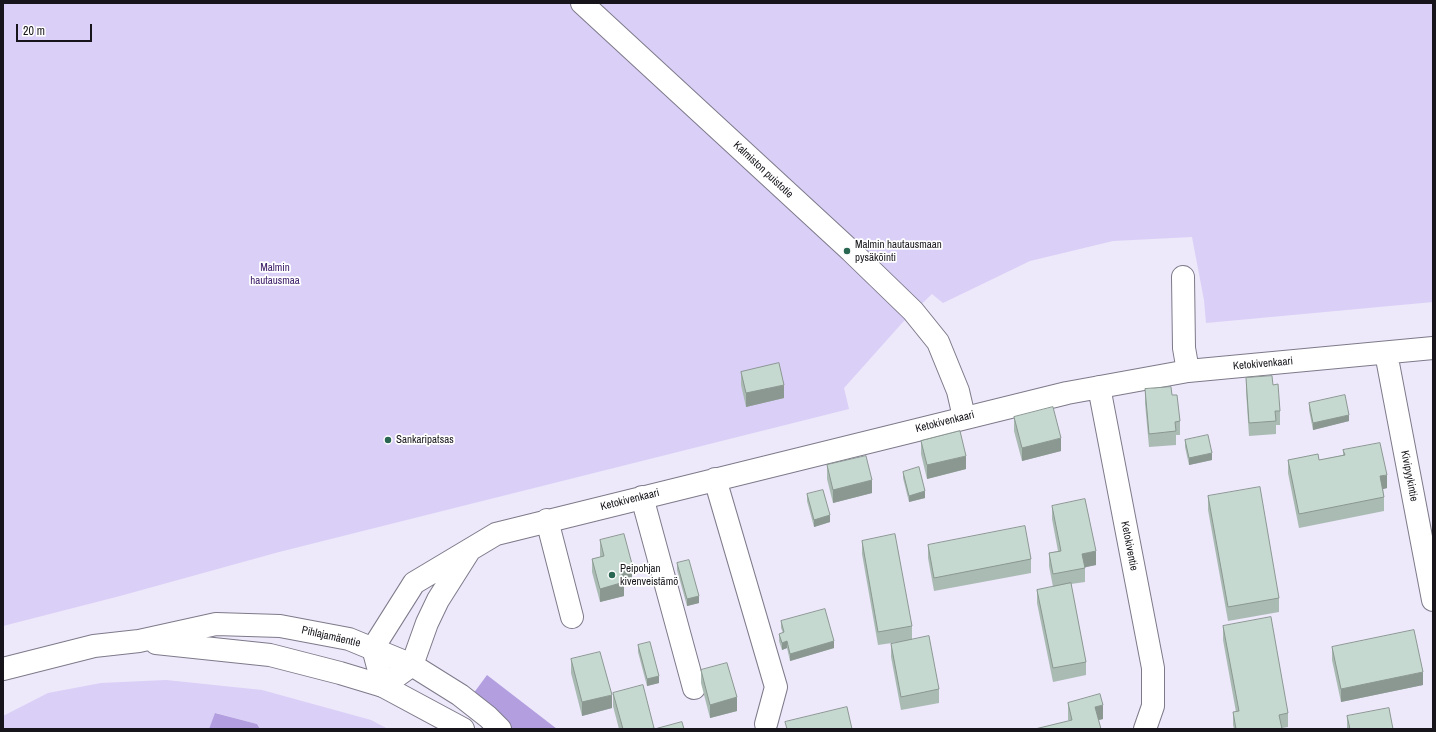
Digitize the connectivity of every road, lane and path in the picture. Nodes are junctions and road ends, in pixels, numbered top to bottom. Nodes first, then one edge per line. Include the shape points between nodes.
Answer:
1 (582, 3) edge
2 (1183, 277) dead end
3 (1433, 348) edge
4 (1386, 353) junction
5 (1188, 371) junction
6 (1099, 387) junction
7 (964, 417) junction
8 (715, 479) junction
9 (642, 497) junction
10 (548, 520) junction
11 (469, 551) junction
12 (1433, 600) edge
13 (572, 617) dead end
14 (139, 641) junction
15 (373, 648) junction
16 (412, 665) junction
17 (3, 669) edge
18 (383, 686) junction
19 (694, 688) dead end
20 (766, 724) dead end
21 (463, 729) edge
22 (500, 729) edge
23 (1146, 729) edge

1 - 7 street, Kalmiston puistotie via 913,311 938,342 958,391
2 - 5 street via 1184,348
3 - 4 street, Ketokivenkaari
4 - 5 street, Ketokivenkaari
4 - 12 street, Kivipyykintie
5 - 6 street, Ketokivenkaari
6 - 7 street, Ketokivenkaari
6 - 23 street, Ketokiventie via 1153,668 1153,706
7 - 8 street, Ketokivenkaari
8 - 9 street, Ketokivenkaari
8 - 20 street via 776,687
9 - 10 street, Ketokivenkaari
9 - 19 street
10 - 11 street, Ketokivenkaari via 496,534
10 - 13 street
11 - 15 street, Ketokivenkaari via 414,583
11 - 16 street, Ketokivenkaari via 438,600
14 - 15 street, Pihlajamäentie via 216,624 280,626 349,639
14 - 17 street, Pihlajamäentie via 94,646
14 - 18 street, Pihlajamäentie via 270,655
15 - 16 street, Pihlajamäentie
15 - 18 street
16 - 18 street
16 - 22 street, Pihlajamäentie via 460,695
18 - 21 street, Pihlajamäentie

